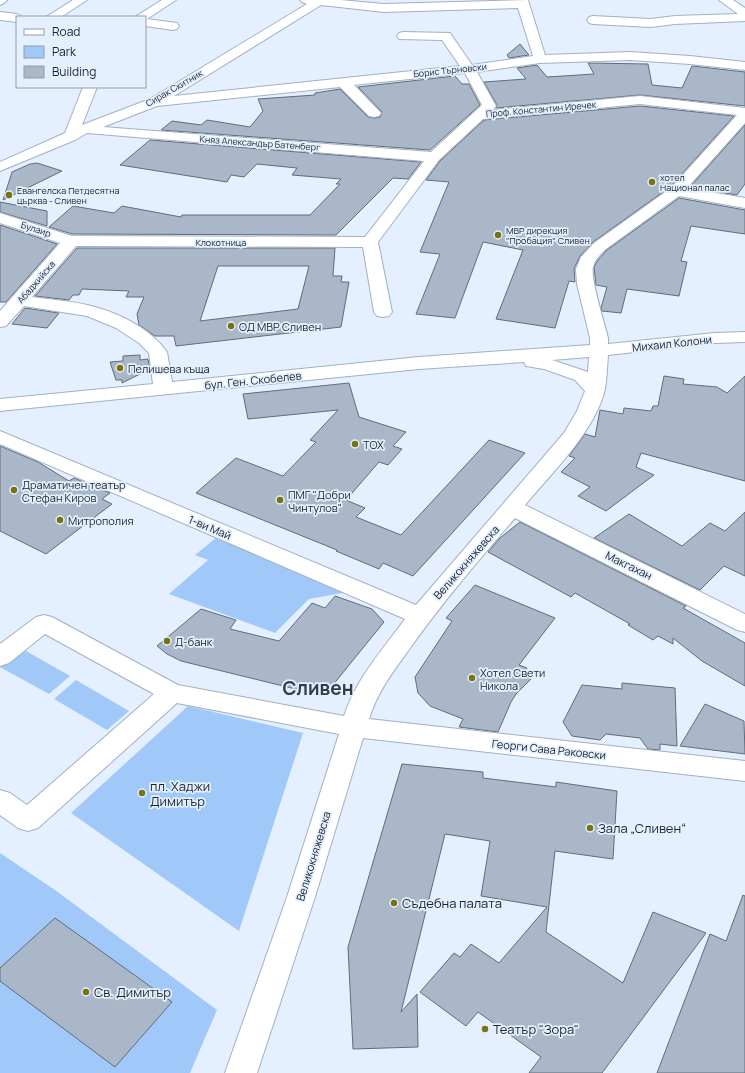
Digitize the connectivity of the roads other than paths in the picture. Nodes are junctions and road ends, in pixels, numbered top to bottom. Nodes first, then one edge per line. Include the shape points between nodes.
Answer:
1 (81, 0) edge
2 (170, 0) edge
3 (303, 0) edge
4 (725, 0) edge
5 (320, 1) edge
6 (522, 2) edge
7 (745, 13) edge
8 (0, 16) edge
9 (54, 16) edge
10 (143, 16) edge
11 (745, 17) edge
12 (16, 18) edge
13 (593, 20) dead end
14 (146, 22) edge
15 (173, 26) dead end
16 (403, 36) dead end
17 (540, 59) junction
18 (745, 66) edge
19 (469, 69) junction
20 (343, 82) junction
21 (90, 88) edge
22 (155, 102) junction
23 (374, 113) dead end
24 (745, 114) edge
25 (479, 115) junction
26 (85, 129) junction
27 (726, 136) junction
28 (70, 137) junction
29 (745, 139) edge
30 (434, 157) junction
31 (0, 168) edge
32 (676, 191) junction
33 (745, 203) edge
34 (0, 218) edge
35 (71, 241) junction
36 (370, 242) junction
37 (20, 300) junction
38 (382, 312) dead end
39 (0, 322) edge
40 (745, 337) edge
41 (599, 350) junction
42 (507, 358) junction
43 (163, 389) junction
44 (596, 390) junction
45 (0, 405) edge
46 (0, 437) edge
47 (513, 508) junction
48 (420, 616) junction
49 (744, 622) edge
50 (0, 657) edge
51 (172, 693) junction
52 (353, 727) junction
53 (745, 771) edge
54 (0, 801) edge
55 (241, 1073) edge

1 - 9 street
2 - 10 street
3 - 5 street
4 - 7 street
5 - 6 street via 384,8
5 - 22 street, Сирак Скитник
6 - 17 street
8 - 12 street
11 - 13 street via 651,23
14 - 15 street
16 - 19 street via 446,36
17 - 18 street, Борис Търновски via 630,56
17 - 19 street, Борис Търновски
19 - 20 street, Борис Търновски
19 - 25 street via 489,106
20 - 22 street, Борис Търновски
20 - 23 street
21 - 28 street
22 - 26 street, Сирак Скитник
24 - 25 street, Проф. Константин Иречек via 640,100
24 - 27 street, Великокняжевска
25 - 30 street, Проф. Константин Иречек
26 - 28 street, Сирак Скитник
26 - 30 street, Княз Александър Батенберг
27 - 29 street
27 - 32 street, Великокняжевска
28 - 31 street, Сирак Скитник
30 - 36 street, Проф. Константин Иречек
32 - 33 street
32 - 41 street, Великокняжевска via 600,246 589,257 584,269 599,338
34 - 35 street, Булаир
35 - 36 street, Клокотница
35 - 37 street, Абаджийска
36 - 38 street
37 - 39 street, Абаджийска
37 - 43 street via 91,311 122,324 145,339 158,352
40 - 41 street, Михаил Колони
41 - 42 street, Михаил Колони
41 - 44 street, Великокняжевска
42 - 43 street, бул. Ген. Скобелев via 419,363
42 - 44 street via 547,364 582,376
43 - 45 street, бул. Ген. Скобелев
44 - 47 street, Великокняжевска via 572,436
46 - 48 street, 1-ви Май
47 - 48 street, Великокняжевска
47 - 49 street, Макгахан
48 - 52 street, Великокняжевска via 375,678 361,703
50 - 51 street, Георги Сава Раковски via 44,623
51 - 52 street, Георги Сава Раковски
51 - 54 street via 28,820
52 - 53 street, Георги Сава Раковски
52 - 55 street, Великокняжевска via 301,897

